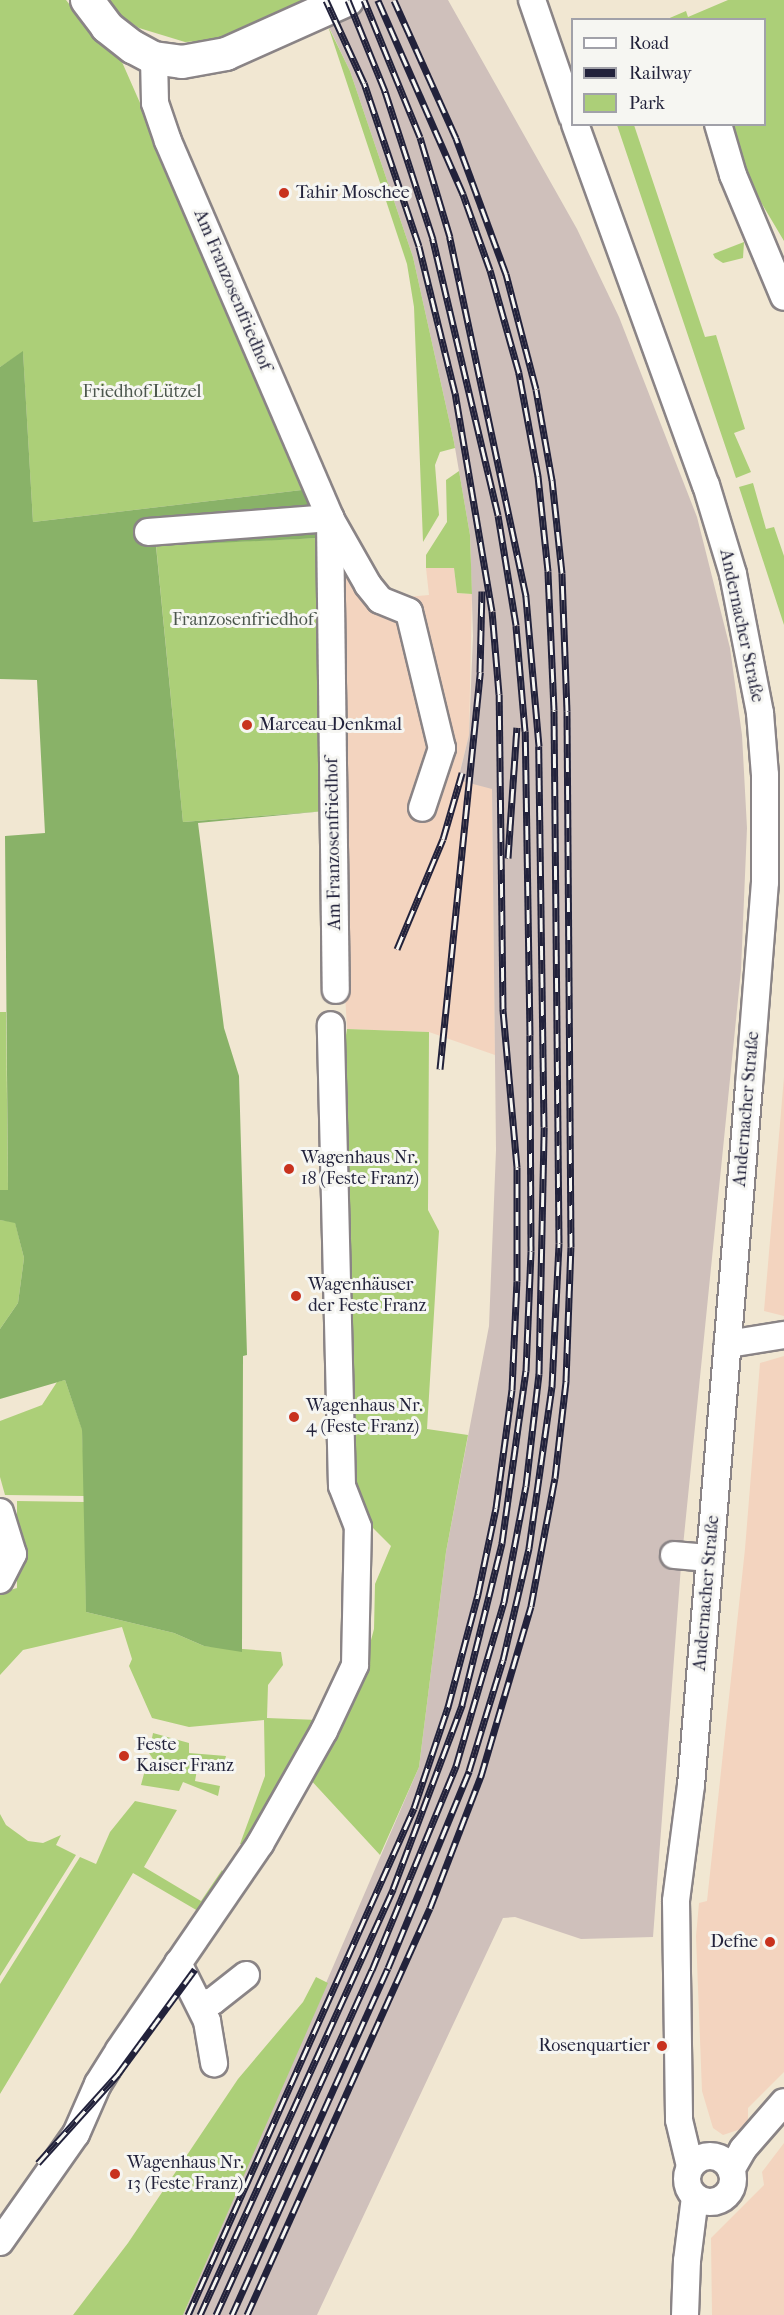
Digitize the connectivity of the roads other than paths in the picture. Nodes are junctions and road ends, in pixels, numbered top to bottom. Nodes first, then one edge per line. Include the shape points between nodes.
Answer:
1 (87, 0) edge
2 (347, 0) edge
3 (531, 0) edge
4 (154, 58) junction
5 (571, 110) edge
6 (576, 126) edge
7 (719, 126) edge
8 (779, 264) edge
9 (784, 297) edge
10 (330, 518) junction
11 (148, 532) dead end
12 (422, 808) dead end
13 (775, 815) edge
14 (774, 845) edge
15 (336, 990) dead end
16 (331, 1025) dead end
17 (784, 1335) edge
18 (728, 1344) junction
19 (0, 1513) edge
20 (674, 1555) dead end
21 (710, 1558) junction
22 (0, 1580) edge
23 (178, 1963) junction
24 (246, 1975) dead end
25 (200, 2004) junction
26 (214, 2063) dead end
27 (784, 2102) edge
28 (718, 2160) junction
29 (698, 2207) junction
30 (0, 2242) edge
31 (685, 2315) edge

1 - 4 main road via 121,39
2 - 4 main road via 226,54 182,62
3 - 5 street
4 - 10 street, Am Franzosenfriedhof via 155,103 168,141
6 - 13 street, Andernacher Straße via 706,485 733,574
7 - 8 street via 733,175
8 - 9 street
10 - 11 street
10 - 12 street, Am Franzosenfriedhof via 380,600 409,612 442,748
10 - 15 street, Am Franzosenfriedhof
13 - 14 street, Andernacher Straße
14 - 18 street, Andernacher Straße
16 - 23 street via 342,1486 358,1527 356,1659 346,1689 282,1807 235,1884
17 - 18 street
18 - 21 street, Andernacher Straße
19 - 22 street via 13,1554
20 - 21 street
21 - 28 street, Andernacher Straße via 691,1785 676,1901 679,2120
23 - 25 street
23 - 30 street via 98,2085 76,2134
24 - 25 street via 213,2001
25 - 26 street
27 - 28 street
28 - 29 street via 687,2185
28 - 29 street via 733,2180 728,2194
29 - 31 street via 687,2261

